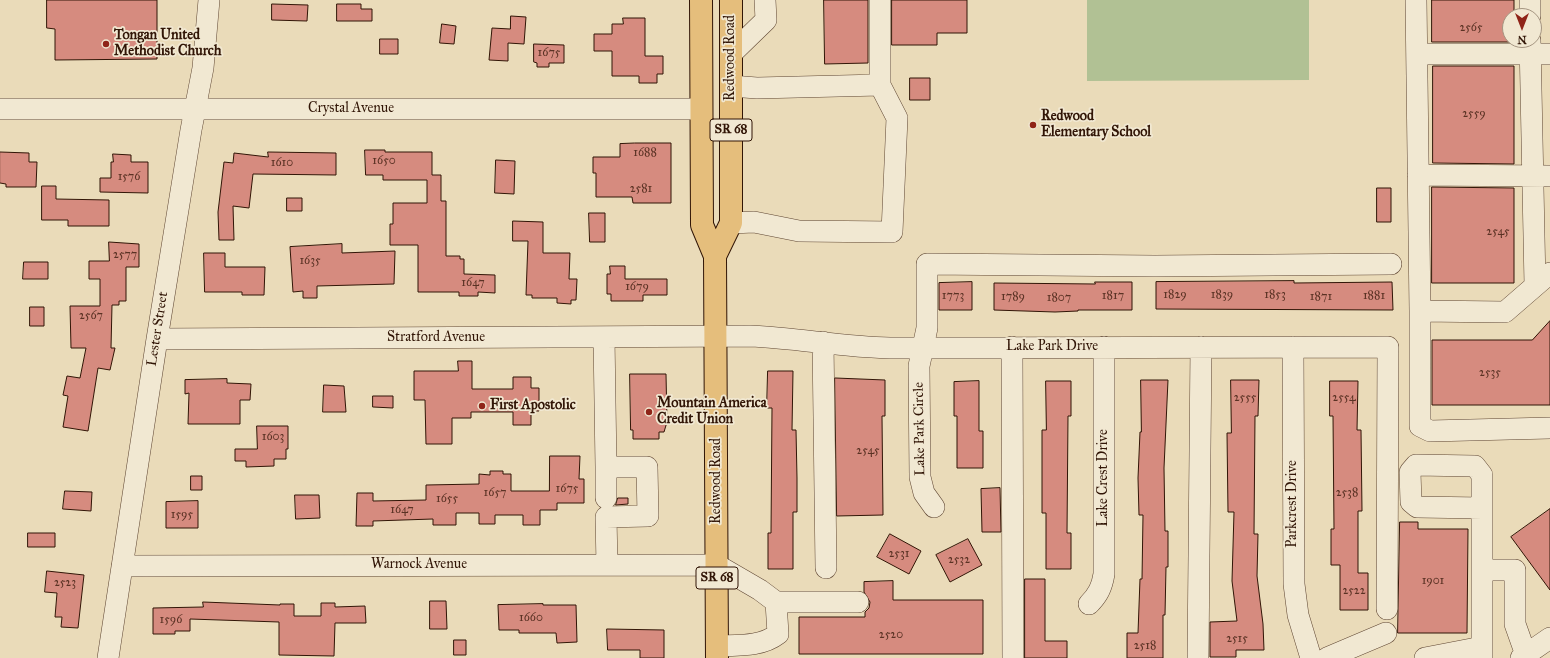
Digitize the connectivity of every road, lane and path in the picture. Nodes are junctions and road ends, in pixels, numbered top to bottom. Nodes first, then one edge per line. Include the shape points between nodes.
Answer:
1 (209, 0) edge
2 (701, 0) edge
3 (731, 0) edge
4 (765, 0) edge
5 (880, 0) edge
6 (1416, 0) edge
7 (1537, 49) edge
8 (731, 54) junction
9 (1417, 54) junction
10 (880, 85) junction
11 (731, 86) junction
12 (0, 109) edge
13 (195, 109) junction
14 (701, 109) junction
15 (1418, 175) junction
16 (1541, 176) edge
17 (731, 223) junction
18 (715, 256) junction
19 (1391, 264) dead end
20 (1543, 279) edge
21 (1420, 310) junction
22 (604, 337) junction
23 (716, 337) junction
24 (157, 339) junction
25 (823, 342) junction
26 (1012, 347) junction
27 (1104, 347) junction
28 (1201, 347) junction
29 (1293, 347) junction
30 (923, 348) junction
31 (1550, 428) edge
32 (606, 467) junction
33 (934, 507) dead end
34 (1482, 508) dead end
35 (606, 509) junction
36 (607, 565) junction
37 (717, 565) junction
38 (122, 566) junction
39 (826, 568) dead end
40 (1482, 570) junction
41 (776, 602) junction
42 (858, 602) dead end
43 (1089, 604) dead end
44 (1387, 609) dead end
45 (1386, 633) dead end
46 (1550, 638) edge
47 (717, 652) edge
48 (1482, 653) edge
49 (1523, 656) edge
50 (108, 658) edge
51 (1012, 658) edge
52 (1198, 658) edge
53 (1311, 658) edge
54 (1327, 658) edge
55 (1424, 658) edge

1 - 13 street, Lester Street via 206,48
2 - 14 main road, Redwood Road / SR 68
3 - 8 main road, Redwood Road / SR 68
4 - 8 street via 766,20
5 - 10 street
6 - 9 street
7 - 9 street
7 - 16 street
8 - 11 main road, Redwood Road / SR 68
9 - 15 street
10 - 11 street via 757,88
10 - 17 street via 897,118 892,232 799,231 754,222
11 - 17 main road, Redwood Road / SR 68
12 - 13 street, Crystal Avenue
13 - 14 street, Crystal Avenue
13 - 24 street, Lester Street
14 - 18 main road, Redwood Road / SR 68 via 702,225
15 - 16 street
15 - 21 street
16 - 20 street
17 - 18 main road, Redwood Road / SR 68
18 - 23 main road, Redwood Road / SR 68
19 - 30 street, Lake Park Circle via 926,264 927,328
20 - 21 street via 1505,312
21 - 31 street via 1420,426 1430,431
22 - 23 street, Stratford Avenue
22 - 24 street, Stratford Avenue
22 - 32 street
23 - 25 street, Lake Park Drive via 781,337
23 - 37 main road, Redwood Road / SR 68
24 - 38 street, Lester Street
25 - 30 street, Lake Park Drive via 865,347
25 - 39 street
26 - 27 street, Lake Park Drive
26 - 30 street, Lake Park Drive
26 - 51 street
27 - 28 street, Lake Park Drive
27 - 43 street, Lake Crest Drive via 1104,574 1102,586
28 - 29 street, Lake Park Drive
28 - 52 street
29 - 44 street, Lake Park Drive via 1388,347
29 - 53 street, Parkcrest Drive via 1294,584 1298,615
30 - 33 street, Lake Park Circle via 919,366 920,477 924,493
32 - 35 street
32 - 35 street via 647,467 648,516
34 - 40 street
35 - 36 street
36 - 37 street, Warnock Avenue
36 - 38 street, Warnock Avenue
37 - 41 street
37 - 47 main road, Redwood Road / SR 68
38 - 50 street, Lester Street
40 - 48 street
40 - 49 street via 1515,570 1515,624
41 - 42 street
41 - 47 street via 778,634 771,640
45 - 54 street
46 - 49 street
48 - 55 street

